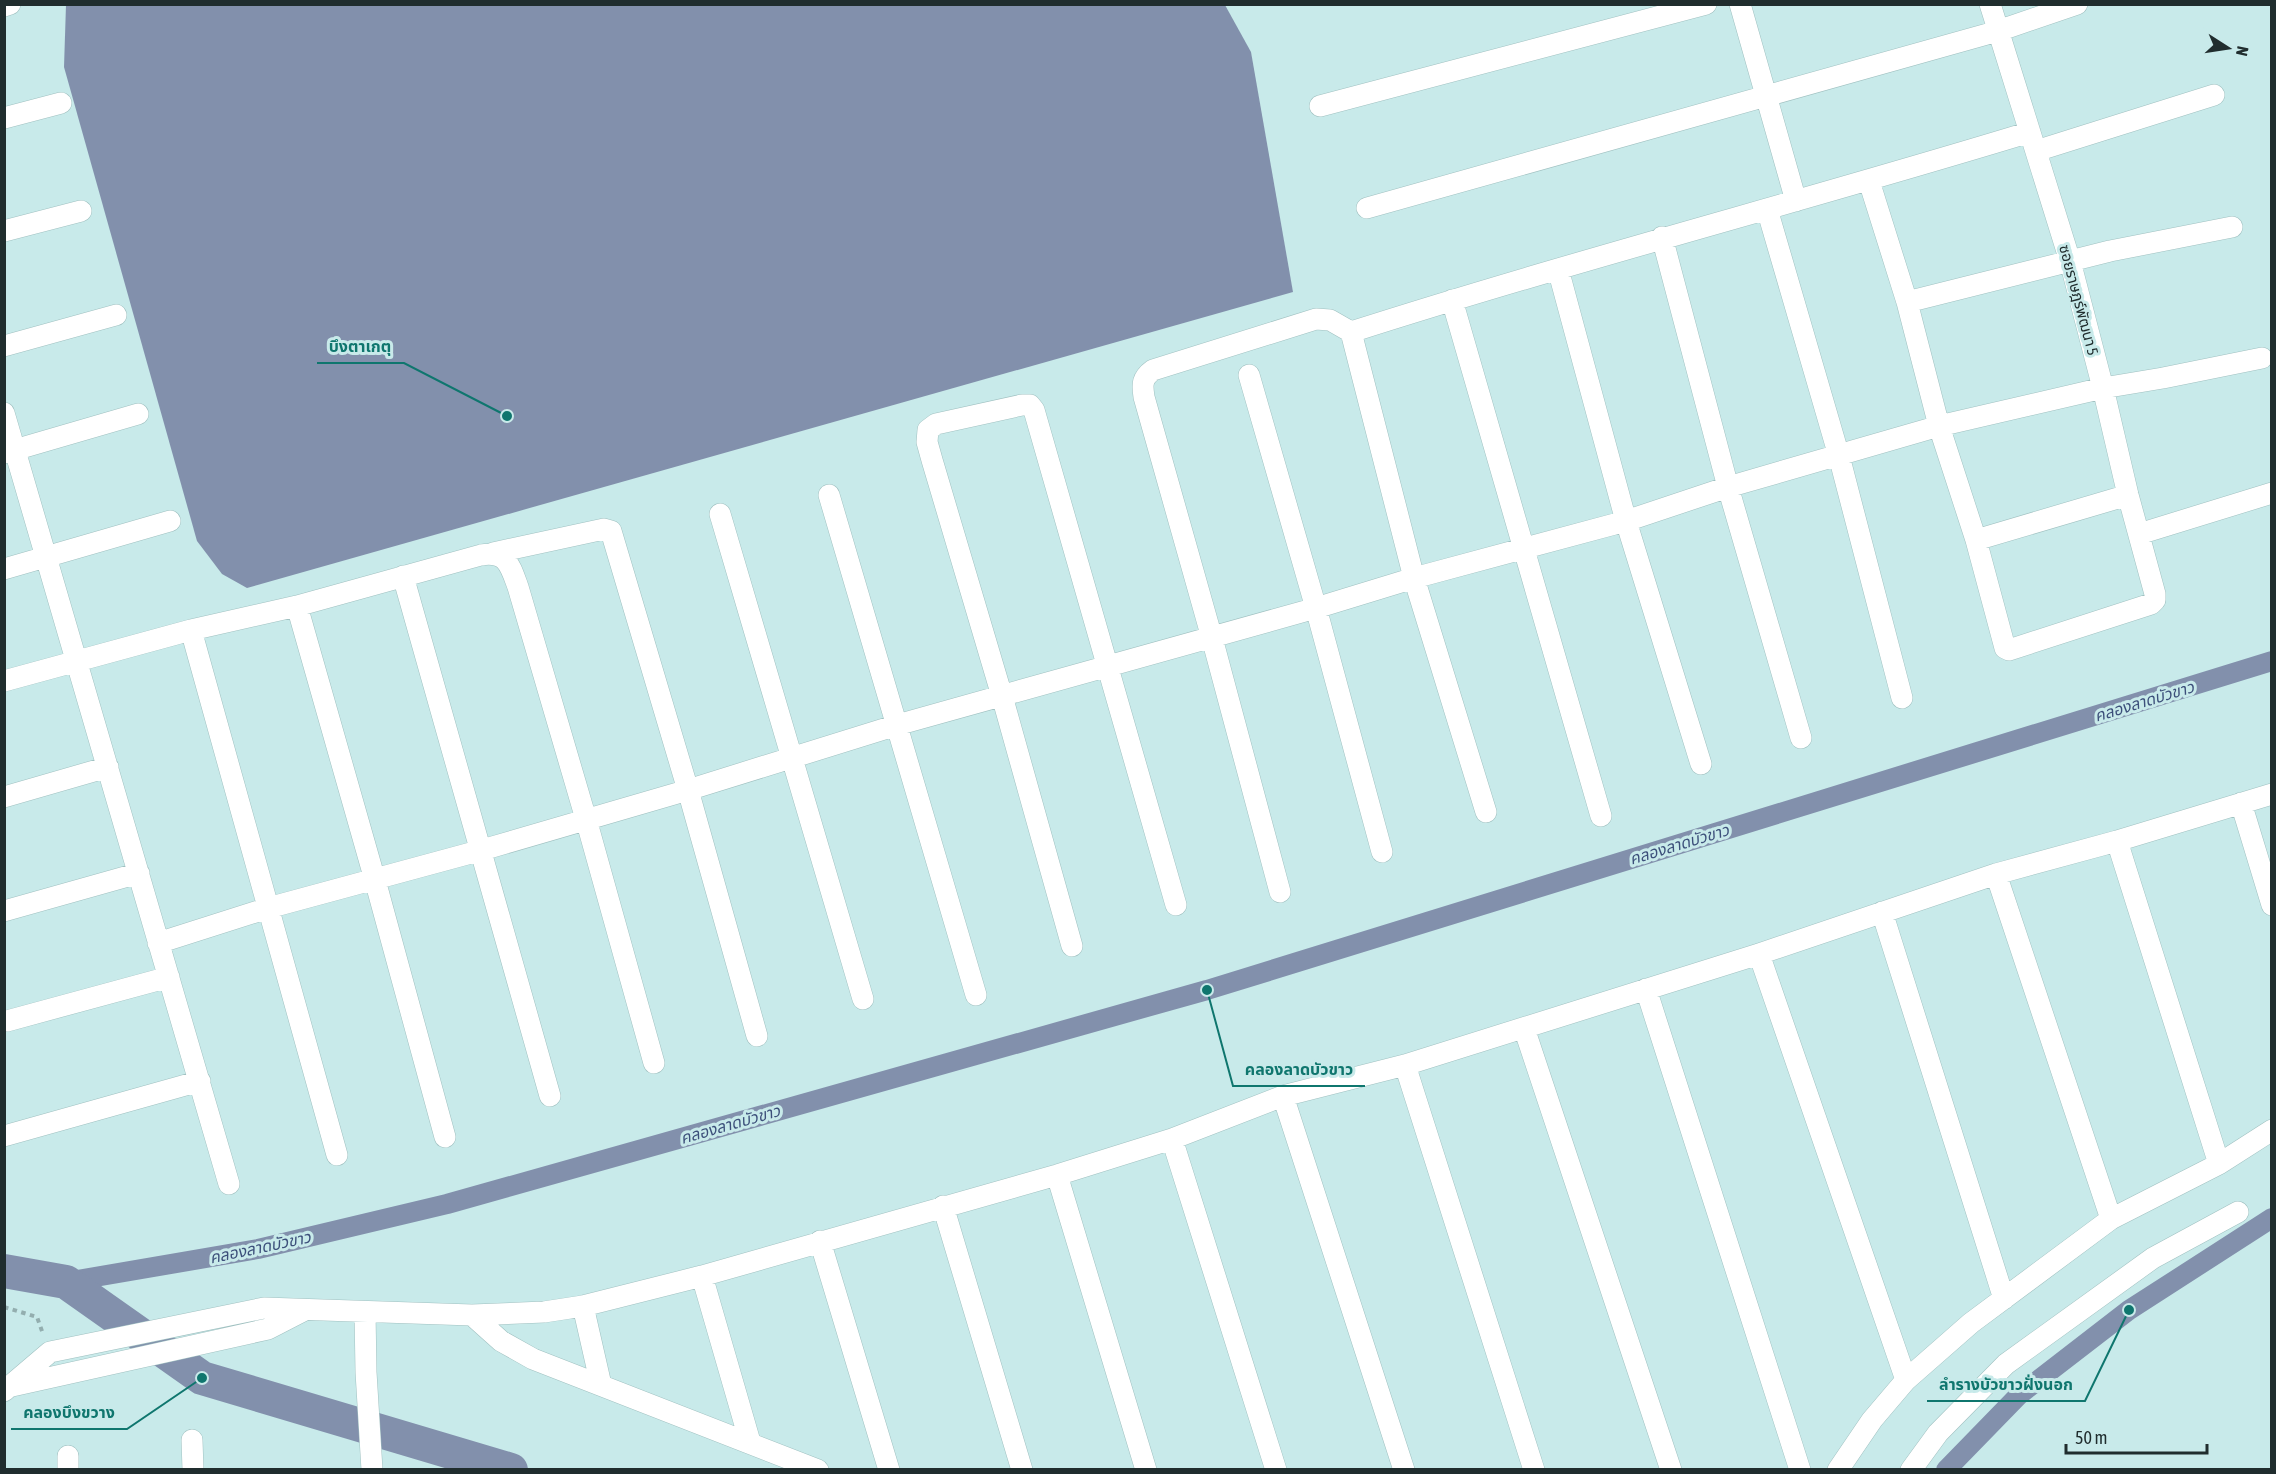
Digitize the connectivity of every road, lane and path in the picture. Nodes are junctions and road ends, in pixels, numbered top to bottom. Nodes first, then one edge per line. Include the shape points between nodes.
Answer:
1 (9, 4) edge
2 (1706, 4) edge
3 (1740, 4) edge
4 (1990, 4) edge
5 (2077, 4) edge
6 (4, 6) edge
7 (1998, 31) junction
8 (2214, 95) dead end
9 (1766, 96) junction
10 (62, 103) dead end
11 (1320, 106) dead end
12 (4, 118) edge
13 (2033, 142) junction
14 (1869, 181) junction
15 (1796, 201) junction
16 (1367, 208) dead end
17 (1767, 209) junction
18 (81, 211) dead end
19 (2232, 227) dead end
20 (4, 231) edge
21 (1662, 237) junction
22 (2070, 261) junction
23 (1558, 269) junction
24 (1452, 300) junction
25 (1907, 302) junction
26 (116, 315) dead end
27 (1351, 332) junction
28 (4, 345) edge
29 (2262, 358) dead end
30 (1249, 375) dead end
31 (2103, 388) junction
32 (4, 413) edge
33 (138, 414) dead end
34 (1939, 426) junction
35 (9, 452) edge
36 (1839, 456) junction
37 (1728, 487) junction
38 (2271, 493) edge
39 (829, 495) dead end
40 (2128, 495) junction
41 (720, 514) dead end
42 (170, 521) dead end
43 (1626, 521) junction
44 (2139, 534) junction
45 (1976, 540) junction
46 (1525, 549) junction
47 (493, 553) junction
48 (47, 557) junction
49 (4, 569) edge
50 (403, 576) junction
51 (1414, 578) junction
52 (297, 606) junction
53 (1316, 608) junction
54 (191, 630) junction
55 (1212, 638) junction
56 (77, 660) junction
57 (1107, 667) junction
58 (4, 681) edge
59 (1002, 696) junction
60 (1902, 698) dead end
61 (897, 725) junction
62 (1801, 738) dead end
63 (792, 758) junction
64 (1701, 764) dead end
65 (108, 767) junction
66 (688, 790) junction
67 (2271, 794) edge
68 (4, 797) edge
69 (2241, 803) junction
70 (1486, 812) dead end
71 (1601, 816) dead end
72 (586, 819) junction
73 (2117, 842) junction
74 (482, 850) junction
75 (1382, 852) dead end
76 (139, 873) junction
77 (1996, 874) junction
78 (375, 880) junction
79 (1280, 892) dead end
80 (1176, 905) dead end
81 (2271, 905) edge
82 (268, 908) junction
83 (4, 910) edge
84 (1882, 912) junction
85 (158, 943) junction
86 (1072, 946) dead end
87 (1760, 954) junction
88 (169, 977) junction
89 (1646, 989) junction
90 (976, 994) dead end
91 (862, 999) dead end
92 (7, 1022) dead end
93 (1524, 1028) junction
94 (757, 1036) dead end
95 (654, 1063) dead end
96 (1404, 1065) junction
97 (200, 1081) junction
98 (550, 1096) dead end
99 (1283, 1096) junction
100 (2271, 1130) edge
101 (4, 1136) edge
102 (445, 1137) dead end
103 (1172, 1139) junction
104 (338, 1155) dead end
105 (2219, 1164) junction
106 (1058, 1176) junction
107 (229, 1184) dead end
108 (943, 1206) junction
109 (2238, 1212) dead end
110 (2111, 1219) junction
111 (820, 1241) junction
112 (702, 1276) junction
113 (2004, 1299) junction
114 (583, 1306) junction
115 (4, 1307) edge
116 (303, 1311) junction
117 (364, 1312) junction
118 (472, 1316) junction
119 (37, 1317) dead end
120 (1906, 1380) junction
121 (601, 1385) junction
122 (8, 1388) edge
123 (192, 1440) dead end
124 (750, 1442) junction
125 (193, 1470) edge
126 (372, 1470) edge
127 (818, 1470) edge
128 (889, 1470) edge
129 (1022, 1470) edge
130 (1146, 1470) edge
131 (1276, 1470) edge
132 (1404, 1470) edge
133 (1534, 1470) edge
134 (1671, 1470) edge
135 (1800, 1470) edge
136 (1838, 1470) edge
137 (1911, 1470) edge

1 - 6 street
2 - 11 street
3 - 9 street
4 - 7 street, ซอยราษฎร์พัฒนา 5
5 - 7 street
7 - 9 street
7 - 13 street, ซอยราษฎร์พัฒนา 5
8 - 13 street
9 - 15 street
9 - 16 street
10 - 12 street
13 - 14 street
13 - 22 street, ซอยราษฎร์พัฒนา 5
14 - 15 street
14 - 25 street
15 - 17 street
17 - 21 street
17 - 36 street
18 - 20 street
19 - 22 street
21 - 23 street
21 - 37 street
22 - 25 street
22 - 31 street, ซอยราษฎร์พัฒนา 5
23 - 24 street
23 - 43 street
24 - 27 street
24 - 46 street
25 - 34 street
26 - 28 street
27 - 51 street
27 - 55 street via 1330,320 1317,319 1153,370 1145,376 1144,397
29 - 31 street
30 - 53 street
31 - 34 street
31 - 40 street, ซอยราษฎร์พัฒนา 5
32 - 35 street
33 - 35 street
34 - 36 street
34 - 45 street
35 - 48 street
36 - 37 street
36 - 60 street
37 - 43 street
37 - 62 street
38 - 44 street
39 - 61 street
40 - 44 street, ซอยราษฎร์พัฒนา 5
40 - 45 street
41 - 63 street
42 - 48 street
43 - 46 street
43 - 64 street
44 - 45 street, ซอยราษฎร์พัฒนา 5 via 2155,600 2151,604 2007,650
46 - 51 street
46 - 71 street
47 - 50 street
47 - 66 street via 604,529 611,531
47 - 72 street via 510,565
48 - 49 street
48 - 56 street
50 - 52 street
50 - 74 street
51 - 53 street
51 - 70 street
52 - 54 street
52 - 78 street
53 - 55 street
53 - 75 street
54 - 56 street
54 - 82 street
55 - 57 street
55 - 79 street
56 - 58 street
56 - 65 street
57 - 59 street
57 - 59 street via 1034,410 1030,405 1022,405 936,424 928,430 930,451
57 - 80 street
59 - 61 street
59 - 86 street
61 - 63 street
61 - 90 street
63 - 66 street
63 - 91 street
65 - 68 street
65 - 76 street
66 - 72 street
66 - 94 street
67 - 69 street
69 - 73 street
69 - 81 street
72 - 74 street
72 - 95 street
73 - 77 street
73 - 105 street
74 - 78 street
74 - 98 street
76 - 83 street
76 - 85 street
77 - 84 street
77 - 110 street
78 - 82 street
78 - 102 street
82 - 85 street
82 - 104 street
84 - 87 street
84 - 113 street
85 - 88 street
87 - 89 street
87 - 120 street
88 - 92 street
88 - 97 street
89 - 93 street
89 - 135 street
93 - 96 street
93 - 134 street
96 - 99 street
96 - 133 street
97 - 101 street
97 - 107 street
99 - 103 street
99 - 132 street
100 - 105 street
103 - 106 street
103 - 131 street
105 - 110 street
106 - 108 street
106 - 130 street
108 - 111 street
108 - 129 street
109 - 137 street via 2153,1258 2006,1364 1938,1433
110 - 113 street
111 - 112 street
111 - 128 street
112 - 114 street
112 - 124 street
113 - 120 street
114 - 118 street
114 - 121 street
115 - 119 path
116 - 117 street
116 - 122 street via 268,1329
116 - 122 street via 264,1308 50,1352
117 - 118 street
117 - 126 street
118 - 121 street via 501,1341 533,1359
120 - 136 street via 1872,1420
121 - 124 street
123 - 125 street
124 - 127 street

